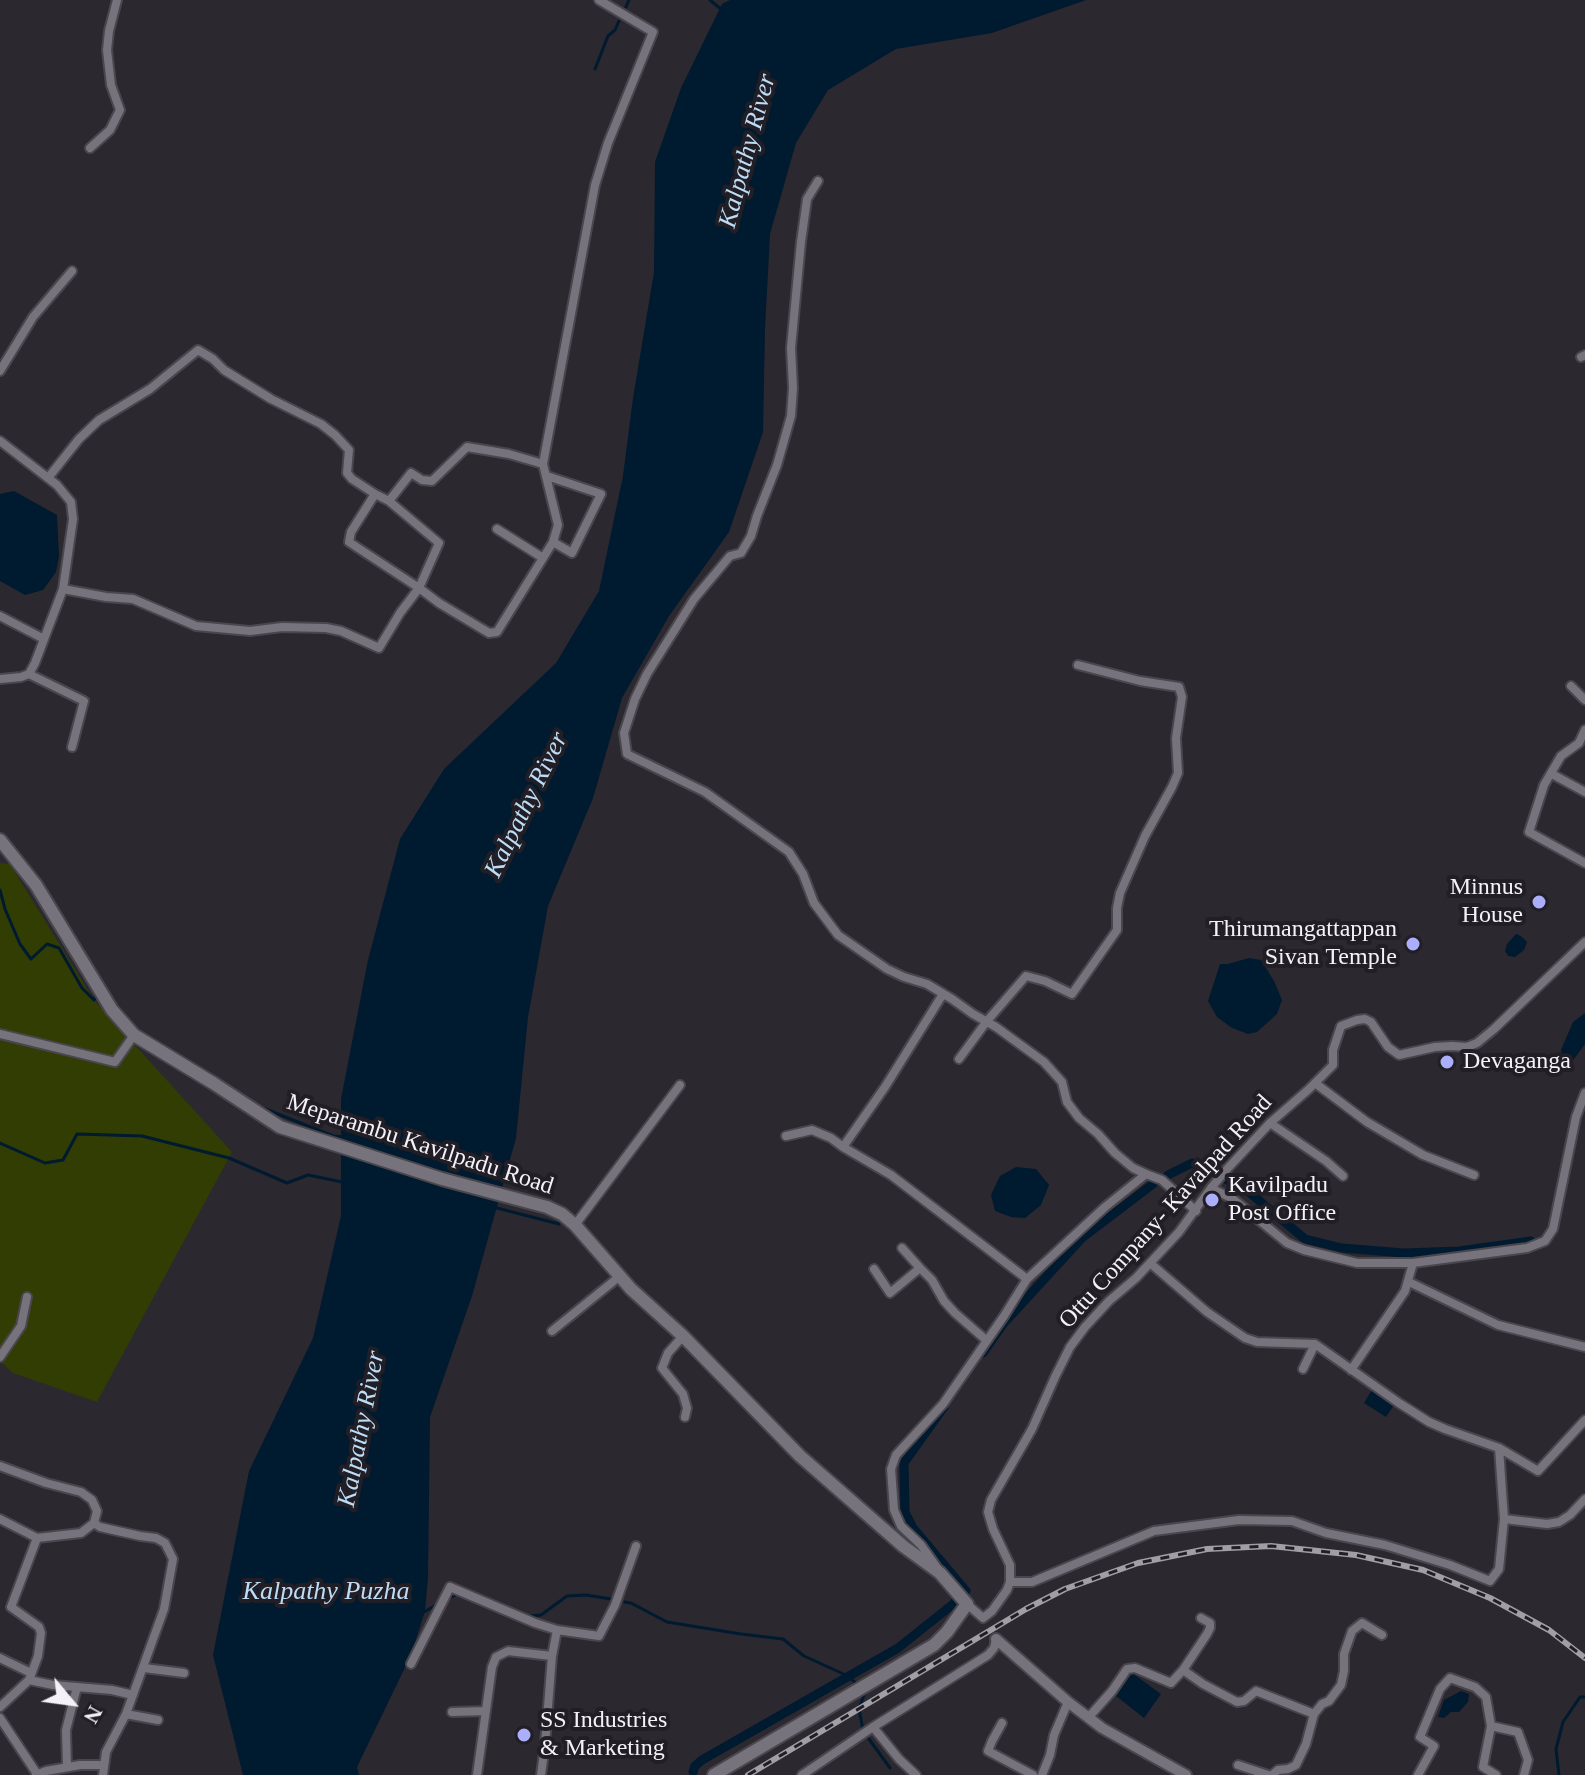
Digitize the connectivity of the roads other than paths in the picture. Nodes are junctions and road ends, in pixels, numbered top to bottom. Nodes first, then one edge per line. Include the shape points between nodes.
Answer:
1 (117, 0) edge
2 (599, 0) edge
3 (90, 148) dead end
4 (818, 181) dead end
5 (72, 271) dead end
6 (0, 371) edge
7 (0, 441) edge
8 (543, 464) junction
9 (547, 476) junction
10 (48, 478) junction
11 (375, 494) junction
12 (389, 501) junction
13 (497, 529) dead end
14 (553, 542) junction
15 (543, 558) junction
16 (419, 588) junction
17 (63, 589) junction
18 (0, 616) edge
19 (44, 639) junction
20 (1078, 665) dead end
21 (29, 674) junction
22 (0, 679) edge
23 (1571, 686) dead end
24 (1585, 700) edge
25 (1585, 730) edge
26 (72, 747) dead end
27 (1552, 774) junction
28 (1585, 792) edge
29 (0, 840) edge
30 (1585, 863) edge
31 (1585, 942) edge
32 (943, 994) junction
33 (987, 1021) junction
34 (0, 1034) edge
35 (134, 1035) junction
36 (959, 1059) dead end
37 (1315, 1083) junction
38 (680, 1085) dead end
39 (1585, 1093) edge
40 (1270, 1123) junction
41 (786, 1136) dead end
42 (843, 1147) junction
43 (1146, 1174) junction
44 (1474, 1175) dead end
45 (1343, 1176) dead end
46 (1211, 1188) junction
47 (1196, 1211) junction
48 (575, 1225) junction
49 (902, 1248) dead end
50 (1150, 1263) junction
51 (1413, 1263) junction
52 (920, 1268) junction
53 (874, 1269) dead end
54 (620, 1276) junction
55 (1027, 1279) junction
56 (1409, 1282) junction
57 (27, 1297) dead end
58 (552, 1331) dead end
59 (683, 1336) junction
60 (986, 1340) junction
61 (1315, 1344) junction
62 (1585, 1347) edge
63 (0, 1357) edge
64 (1303, 1369) dead end
65 (1351, 1370) junction
66 (685, 1417) dead end
67 (1585, 1420) edge
68 (1499, 1448) junction
69 (0, 1466) edge
70 (1585, 1499) edge
71 (0, 1519) edge
72 (1504, 1519) junction
73 (94, 1523) junction
74 (37, 1538) junction
75 (636, 1546) dead end
76 (940, 1573) junction
77 (1010, 1582) junction
78 (967, 1604) junction
79 (1201, 1618) dead end
80 (557, 1630) junction
81 (1382, 1635) dead end
82 (996, 1639) joint
83 (552, 1656) junction
84 (0, 1658) edge
85 (411, 1664) dead end
86 (144, 1668) junction
87 (1183, 1670) junction
88 (184, 1673) dead end
89 (30, 1677) junction
90 (77, 1687) junction
91 (133, 1695) junction
92 (1068, 1702) junction
93 (0, 1707) edge
94 (486, 1711) junction
95 (452, 1712) dead end
96 (126, 1714) junction
97 (1314, 1714) junction
98 (0, 1718) edge
99 (1088, 1718) junction
100 (158, 1720) dead end
101 (1002, 1723) dead end
102 (1491, 1726) junction
103 (873, 1727) junction
104 (104, 1765) junction
105 (1238, 1765) dead end
106 (67, 1767) junction
107 (36, 1775) edge
108 (103, 1775) edge
109 (477, 1775) edge
110 (541, 1775) edge
111 (714, 1775) edge
112 (802, 1775) edge
113 (916, 1775) edge
114 (1033, 1775) edge
115 (1042, 1775) edge
116 (1186, 1775) edge
117 (1270, 1775) edge
118 (1418, 1775) edge
119 (1496, 1775) edge
120 (1524, 1775) edge

1 - 3 street via 107,50 120,110 110,130
2 - 8 street via 653,32 595,185
4 - 32 street via 807,199 791,348 791,416 777,465 741,553 730,556 694,599 647,674 624,733 627,754 705,792 789,852 814,903 838,935 887,969
5 - 6 street via 33,317
7 - 10 street
8 - 9 street
8 - 12 street via 467,447 432,481 411,473
9 - 14 street via 558,525
9 - 14 street via 601,494 572,553
10 - 11 street via 99,420 150,389 198,350 335,435 349,450 347,473
10 - 17 street via 71,502
11 - 12 street
11 - 16 street via 349,542
12 - 16 street via 439,543
13 - 15 street
14 - 15 street
15 - 16 street via 497,632 489,633
16 - 17 street via 379,648 326,628 250,631 196,626 133,599
17 - 19 street
18 - 19 street
19 - 21 street
20 - 33 street via 1179,687 1178,773 1120,893 1117,930 1072,994 1026,976
21 - 22 street
21 - 26 street via 84,701
23 - 24 street
25 - 27 street
27 - 28 street
27 - 30 street via 1529,832
29 - 35 main road, Meparambu Kavilpadu Road via 36,885 112,1010
31 - 37 street, Ottu Company- Kavalpad Road via 1477,1043 1399,1055 1371,1022 1357,1020 1341,1026 1333,1065
32 - 33 street
32 - 42 street
33 - 36 street
33 - 43 street via 1044,1062 1062,1082 1067,1102 1079,1118
34 - 35 street via 115,1062
35 - 48 main road, Meparambu Kavilpadu Road via 280,1127 547,1207
37 - 40 street, Ottu Company- Kavalpad Road
37 - 44 street via 1367,1122
38 - 48 street
39 - 51 street via 1553,1229 1545,1241
40 - 45 street
40 - 46 street, Ottu Company- Kavalpad Road
41 - 42 street via 812,1130
42 - 55 street via 891,1175
43 - 47 street via 1162,1180
43 - 55 street
46 - 47 street, Ottu Company- Kavalpad Road
46 - 51 street via 1304,1250 1357,1263
47 - 50 street, Ottu Company- Kavalpad Road
48 - 54 main road, Meparambu Kavilpadu Road
49 - 52 street
50 - 61 street via 1245,1338
50 - 77 street, Ottu Company- Kavalpad Road via 1070,1347 991,1500 988,1512 1010,1565
51 - 56 street
52 - 53 street via 890,1293
52 - 60 street via 955,1313
54 - 58 street
54 - 59 main road, Meparambu Kavilpadu Road
55 - 60 street
56 - 62 street via 1498,1325
56 - 65 street
57 - 63 street via 21,1326
59 - 66 street via 662,1368 683,1394
59 - 76 main road, Meparambu Kavilpadu Road via 809,1464
60 - 76 street via 943,1404 896,1455 891,1469 894,1510 901,1526
61 - 64 street
61 - 65 street
65 - 68 street via 1429,1422
67 - 68 street via 1538,1471
68 - 72 street
69 - 73 street via 81,1492 97,1511
70 - 72 street via 1559,1522
71 - 74 street
72 - 77 street via 1499,1569 1490,1581 1385,1545 1292,1521 1239,1520 1154,1531 1032,1582
73 - 74 street via 81,1533
73 - 86 street via 156,1538 173,1559 164,1609
74 - 89 street via 11,1607 41,1633
75 - 80 street via 599,1636
76 - 78 main road, Meparambu Kavilpadu Road
77 - 78 street, Meparambu Kavilpadu Road via 983,1618
78 - 111 main road via 934,1645
79 - 87 street via 1210,1628
80 - 83 street
80 - 85 street via 450,1587
81 - 97 street via 1362,1623 1352,1631 1341,1685
82 - 92 street
82 - 103 street via 988,1655
83 - 94 street via 508,1651 496,1657
83 - 110 street
84 - 89 street
86 - 88 street
86 - 91 street
87 - 97 street via 1237,1702 1256,1691
87 - 99 street via 1171,1683 1127,1669
89 - 90 street
89 - 93 street
90 - 91 street
90 - 106 street via 66,1730
91 - 96 street
92 - 99 street
92 - 115 street
94 - 95 street
94 - 109 street
96 - 100 street
96 - 104 street
97 - 117 street via 1296,1765
98 - 107 street
99 - 116 street
101 - 114 street via 988,1751
102 - 118 street via 1486,1697 1450,1678 1420,1737 1434,1746
102 - 119 street via 1483,1767
102 - 120 street via 1518,1732 1528,1760
103 - 112 street
103 - 113 street
104 - 106 street
104 - 108 street
105 - 117 street
106 - 107 street

